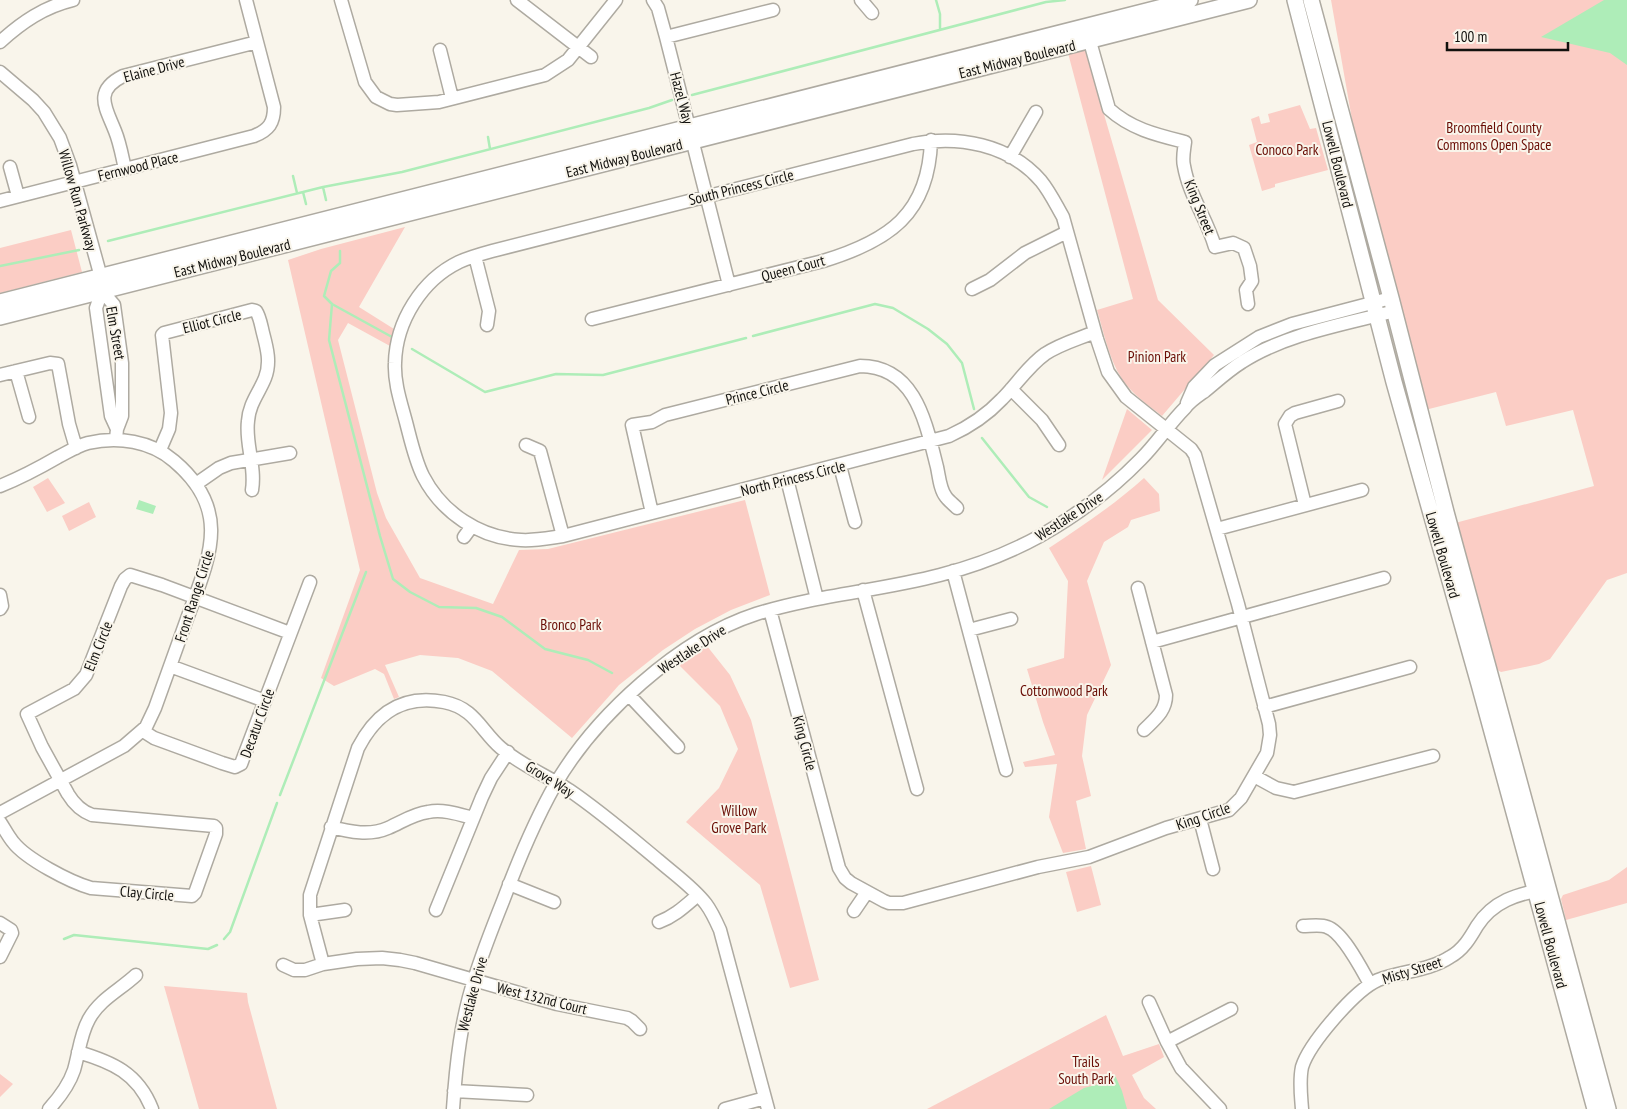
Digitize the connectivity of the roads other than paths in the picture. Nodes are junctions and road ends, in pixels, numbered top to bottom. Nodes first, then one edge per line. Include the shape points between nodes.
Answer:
1 (73, 0) edge
2 (246, 0) edge
3 (341, 0) edge
4 (517, 0) edge
5 (616, 0) edge
6 (653, 0) edge
7 (862, 0) edge
8 (1190, 0) edge
9 (1249, 0) edge
10 (1295, 0) edge
11 (1311, 0) edge
12 (773, 10) dead end
13 (872, 13) dead end
14 (1088, 34) junction
15 (666, 37) junction
16 (0, 42) edge
17 (257, 42) junction
18 (578, 48) junction
19 (440, 50) dead end
20 (590, 58) dead end
21 (0, 72) edge
22 (452, 98) junction
23 (1036, 112) dead end
24 (691, 134) junction
25 (931, 140) junction
26 (1010, 157) junction
27 (10, 167) dead end
28 (125, 169) junction
29 (74, 182) junction
30 (18, 196) junction
31 (706, 196) junction
32 (0, 200) edge
33 (1352, 219) junction
34 (1068, 232) junction
35 (475, 256) junction
36 (1382, 265) junction
37 (101, 284) junction
38 (729, 285) junction
39 (972, 289) dead end
40 (0, 302) edge
41 (1248, 304) dead end
42 (1393, 304) junction
43 (1376, 309) junction
44 (0, 317) edge
45 (592, 318) dead end
46 (486, 325) dead end
47 (1095, 332) junction
48 (16, 371) junction
49 (0, 375) edge
50 (1011, 389) junction
51 (1338, 401) dead end
52 (30, 417) dead end
53 (1167, 430) junction
54 (117, 434) junction
55 (930, 442) junction
56 (526, 444) dead end
57 (1058, 445) dead end
58 (76, 448) junction
59 (160, 450) junction
60 (290, 453) dead end
61 (252, 459) junction
62 (840, 466) junction
63 (787, 479) junction
64 (196, 484) junction
65 (0, 486) edge
66 (252, 490) dead end
67 (1362, 490) dead end
68 (1305, 505) junction
69 (957, 508) dead end
70 (652, 513) junction
71 (856, 522) dead end
72 (1217, 529) junction
73 (468, 531) joint
74 (562, 536) junction
75 (953, 571) junction
76 (1384, 578) dead end
77 (310, 582) dead end
78 (1138, 588) dead end
79 (863, 590) junction
80 (0, 596) edge
81 (195, 598) junction
82 (817, 599) junction
83 (0, 610) edge
84 (770, 610) junction
85 (1241, 618) junction
86 (1011, 619) dead end
87 (1463, 625) junction
88 (969, 630) junction
89 (290, 633) junction
90 (1152, 642) junction
91 (170, 666) junction
92 (1410, 667) dead end
93 (1492, 679) junction
94 (629, 695) junction
95 (265, 701) junction
96 (1264, 707) junction
97 (1144, 730) dead end
98 (143, 731) junction
99 (678, 747) dead end
100 (508, 752) junction
101 (1433, 756) dead end
102 (1006, 770) dead end
103 (1254, 776) junction
104 (60, 781) junction
105 (556, 782) junction
106 (917, 789) dead end
107 (0, 813) edge
108 (474, 818) junction
109 (1200, 819) junction
110 (0, 822) edge
111 (331, 827) junction
112 (1213, 869) dead end
113 (509, 884) junction
114 (1541, 889) junction
115 (867, 892) junction
116 (698, 895) junction
117 (554, 902) dead end
118 (345, 910) dead end
119 (436, 910) dead end
120 (854, 912) dead end
121 (310, 915) junction
122 (659, 922) dead end
123 (0, 923) edge
124 (1303, 926) dead end
125 (0, 957) edge
126 (323, 964) junction
127 (283, 965) dead end
128 (136, 975) dead end
129 (474, 980) junction
130 (1370, 984) junction
131 (1150, 1002) dead end
132 (1231, 1009) dead end
133 (640, 1029) dead end
134 (1167, 1042) junction
135 (78, 1052) junction
136 (454, 1091) junction
137 (527, 1095) dead end
138 (767, 1104) edge
139 (49, 1109) edge
140 (152, 1109) edge
141 (453, 1109) edge
142 (725, 1109) edge
143 (1220, 1109) edge
144 (1302, 1109) edge
145 (1595, 1109) edge
146 (1608, 1109) edge

1 - 16 street via 39,12
2 - 17 street
3 - 22 street via 365,82 376,97 397,105
4 - 18 street
5 - 18 street
6 - 15 street, Hazel Way
7 - 13 street
8 - 14 main road, East Midway Boulevard
9 - 14 main road, East Midway Boulevard
10 - 33 main road, Lowell Boulevard
11 - 36 main road, Lowell Boulevard
12 - 15 street
14 - 24 main road, East Midway Boulevard
14 - 41 street, King Street via 1109,109 1132,127 1185,142 1183,164 1192,195 1215,247 1233,243 1244,248 1252,281 1246,290
15 - 24 street, Hazel Way
17 - 28 street, Fernwood Place via 276,127 254,136
17 - 28 street, Elaine Drive via 123,76 100,90
18 - 20 street
18 - 22 street via 568,60 545,75
19 - 22 street
21 - 29 street, Willow Run Parkway via 33,100 53,125
23 - 26 street
24 - 31 street, Hazel Way
24 - 37 main road, East Midway Boulevard
25 - 26 street, South Princess Circle via 970,142
25 - 31 street, South Princess Circle
25 - 38 street, Queen Court via 928,176 915,205 884,235 847,254
26 - 34 street, South Princess Circle via 1026,167 1049,191
27 - 30 street
28 - 29 street, Fernwood Place
29 - 30 street, Fernwood Place
29 - 37 street, Willow Run Parkway
30 - 32 street, Fernwood Place
31 - 35 street, South Princess Circle
31 - 38 street, Hazel Way
33 - 36 main road via 1363,224
33 - 43 main road, Lowell Boulevard
34 - 39 street via 1031,250
34 - 47 street, South Princess Circle
35 - 46 street via 489,310
35 - 73 street, South Princess Circle via 460,261 440,275 416,299 401,329 395,363 398,389 423,476
36 - 42 main road, Lowell Boulevard
37 - 40 main road, East Midway Boulevard
37 - 44 main road, East Midway Boulevard
37 - 54 street, Elm Street via 96,308 111,416
37 - 54 street, Elm Street via 114,305 122,363 122,416
38 - 45 street, Queen Court
42 - 43 street, Westlake Drive
42 - 93 main road, Lowell Boulevard
43 - 53 street, Westlake Drive via 1257,353 1226,373 1186,406
43 - 87 main road, Lowell Boulevard
47 - 50 street, North Princess Circle via 1045,354
47 - 53 street, South Princess Circle via 1108,372 1122,392
48 - 49 street
48 - 52 street
48 - 58 street via 56,363 60,366 67,417
50 - 55 street, North Princess Circle via 975,423
50 - 57 street via 1042,420
51 - 68 street via 1295,413 1285,424
53 - 72 street, King Circle via 1195,455
53 - 75 street, Westlake Drive via 1115,484 1061,524 1002,554
54 - 58 street, Front Range Circle
54 - 59 street, Front Range Circle
55 - 62 street, North Princess Circle
55 - 69 street via 944,496
55 - 70 street, Prince Circle via 912,395 894,375 870,366 665,415 652,422 632,426
56 - 74 street via 540,451
58 - 65 street, Front Range Circle
59 - 61 street, Elliot Circle via 169,429 171,413 162,335 252,310 258,314 268,360 265,377 251,404 248,420
59 - 64 street, Front Range Circle via 183,468
60 - 61 street
61 - 64 street via 225,465
61 - 66 street, Elliot Circle
62 - 63 street, North Princess Circle
62 - 71 street
63 - 70 street, North Princess Circle
63 - 82 street
64 - 81 street, Front Range Circle via 209,514 211,541 205,572
67 - 68 street
68 - 72 street
70 - 74 street, North Princess Circle
72 - 85 street, King Circle
73 - 74 street, North Princess Circle via 521,540
75 - 79 street, Westlake Drive
75 - 88 street
76 - 85 street
77 - 89 street, Decatur Circle
78 - 90 street
79 - 82 street, Westlake Drive
79 - 106 street
80 - 83 street
81 - 89 street
81 - 91 street, Front Range Circle
81 - 104 street, Elm Circle via 134,575 127,576 86,675 74,689 27,714
82 - 84 street, Westlake Drive
84 - 94 street, Westlake Drive via 706,637 662,667
84 - 115 street, King Circle via 839,868 851,883
85 - 90 street
85 - 96 street, King Circle
86 - 88 street
87 - 93 main road via 1481,676 1484,680
87 - 114 main road, Lowell Boulevard
88 - 102 street
89 - 95 street, Decatur Circle
90 - 97 street via 1166,702 1161,713
91 - 95 street
91 - 98 street, Front Range Circle
92 - 96 street
93 - 114 main road, Lowell Boulevard
94 - 99 street
94 - 105 street, Westlake Drive via 593,732
95 - 98 street, Decatur Circle via 242,762 237,767 154,738
96 - 103 street, King Circle via 1270,743
98 - 104 street, Front Range Circle via 124,746
100 - 105 street, Grove Way
100 - 108 street via 491,778
100 - 111 street, Grove Way via 493,740 478,720 446,702 418,700 396,707 375,720 366,733
101 - 103 street via 1303,791 1282,790
103 - 109 street, King Circle via 1234,807
104 - 107 street, Front Range Circle
104 - 110 street, Clay Circle via 72,801 92,815 214,826 216,834 193,896 91,888 79,884 22,851 12,842
105 - 113 street, Westlake Drive
105 - 116 street, Grove Way via 609,819
108 - 111 street via 430,811 381,831 359,833
108 - 119 street
109 - 112 street
109 - 115 street, King Circle via 1089,857 1038,867 903,903 889,903
111 - 121 street, Grove Way via 310,895
113 - 117 street
113 - 129 street, Westlake Drive
114 - 130 street, Misty Street via 1500,902 1459,951 1444,961
114 - 145 main road, Lowell Boulevard
114 - 146 main road, Lowell Boulevard
115 - 120 street
116 - 122 street via 680,912
116 - 138 street, Grove Way via 713,914 720,930
118 - 121 street
121 - 126 street, Grove Way
123 - 125 street via 12,933
124 - 130 street via 1327,927 1334,932 1350,950
126 - 127 street via 304,970
126 - 129 street, West 132nd Court via 382,958 415,963
128 - 135 street via 106,998 90,1016
129 - 133 street, West 132nd Court via 557,1004 627,1018
129 - 136 street, Westlake Drive via 459,1043
130 - 144 street, Misty Street via 1324,1029 1308,1052 1300,1076
131 - 134 street
132 - 134 street
134 - 143 street via 1181,1068
135 - 139 street via 64,1091
135 - 140 street via 102,1059 132,1077
136 - 137 street
136 - 141 street, Westlake Drive
138 - 142 street

